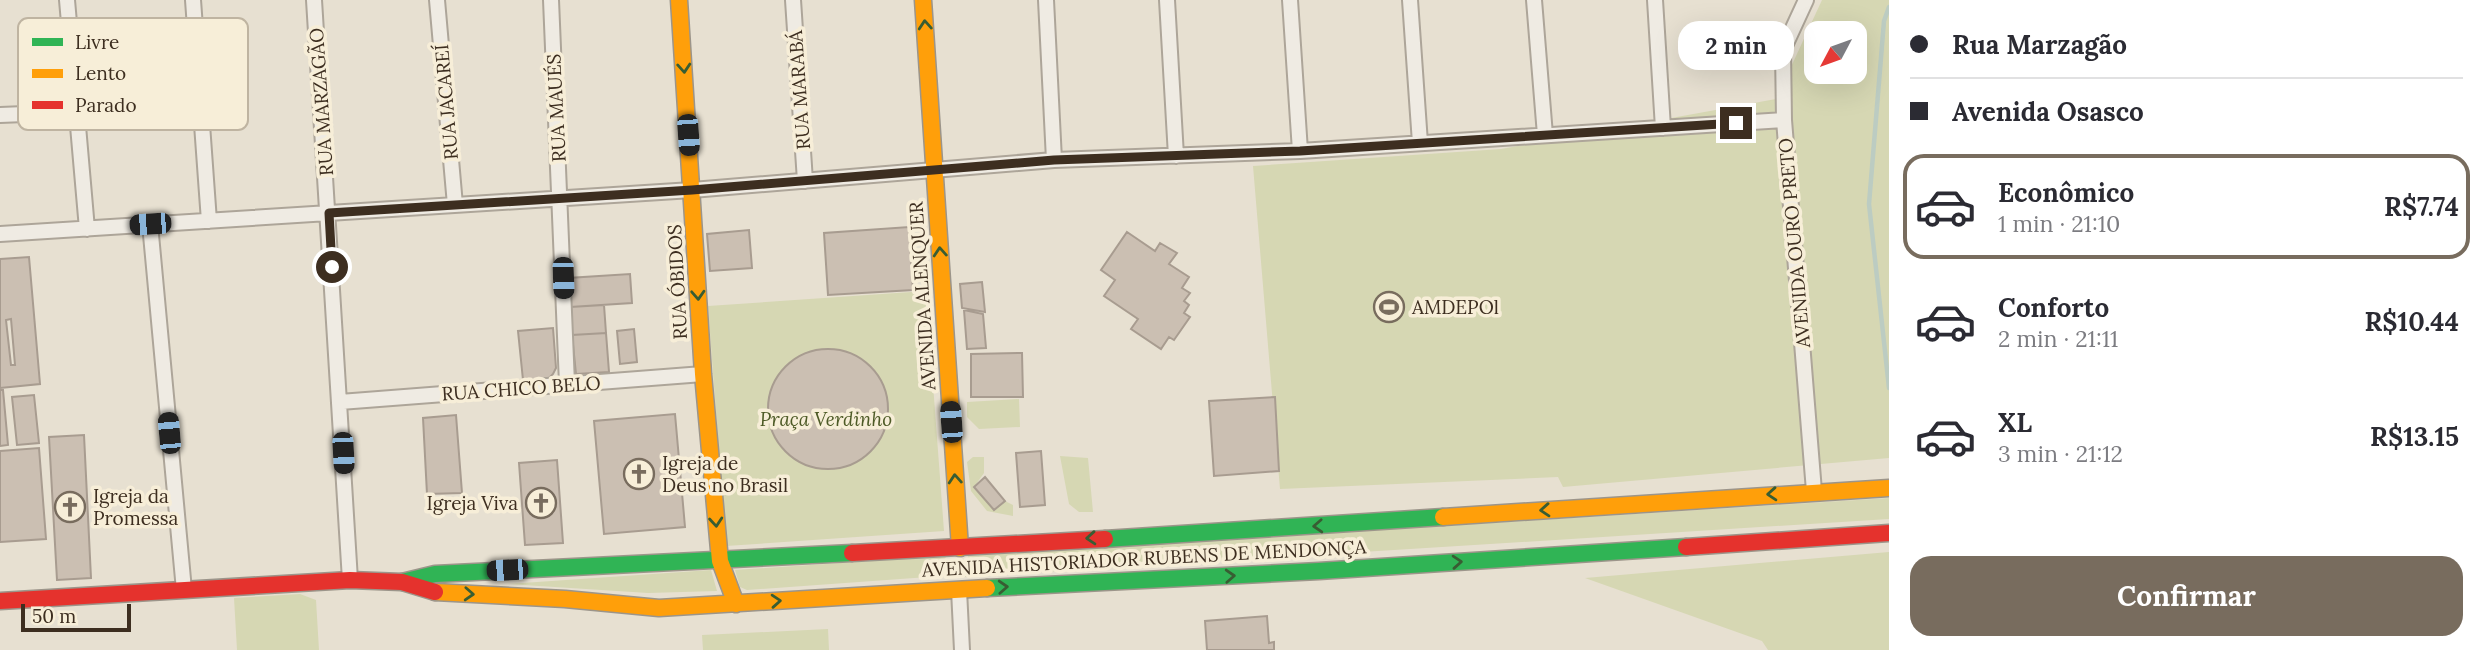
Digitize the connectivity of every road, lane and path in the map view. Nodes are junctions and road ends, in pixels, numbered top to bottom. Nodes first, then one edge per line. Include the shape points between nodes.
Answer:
1 (67, 0) edge
2 (193, 0) edge
3 (314, 0) edge
4 (437, 0) edge
5 (551, 0) edge
6 (679, 0) edge
7 (793, 0) edge
8 (923, 0) edge
9 (1045, 0) edge
10 (1167, 0) edge
11 (1290, 0) edge
12 (1410, 0) edge
13 (1534, 0) edge
14 (1655, 0) edge
15 (1806, 0) edge
16 (68, 18) edge
17 (194, 18) edge
18 (18, 115) edge
19 (0, 116) edge
20 (1784, 120) junction
21 (1664, 128) junction
22 (77, 130) edge
23 (202, 130) edge
24 (1545, 135) junction
25 (1420, 143) junction
26 (1300, 151) junction
27 (1177, 156) junction
28 (1054, 160) junction
29 (934, 168) junction
30 (805, 181) junction
31 (692, 190) junction
32 (560, 198) junction
33 (455, 205) junction
34 (329, 213) junction
35 (209, 221) junction
36 (150, 224) junction
37 (87, 229) junction
38 (0, 234) edge
39 (703, 374) junction
40 (567, 384) junction
41 (340, 402) junction
42 (1889, 488) edge
43 (1814, 491) junction
44 (1889, 533) edge
45 (960, 548) junction
46 (720, 561) junction
47 (579, 566) junction
48 (350, 580) junction
49 (402, 582) junction
50 (184, 590) junction
51 (959, 590) junction
52 (565, 599) junction
53 (0, 601) edge
54 (736, 604) junction
55 (962, 650) edge

1 - 16 street
2 - 17 street
3 - 34 street, RUA MARZAGÃO
4 - 33 street, RUA JACAREÍ
5 - 32 street, RUA MAUÉS
6 -> 31 main road, RUA ÓBIDOS
7 - 30 street, RUA MARABÁ
29 -> 8 main road, AVENIDA ALENQUER
9 - 28 street
10 - 27 street
11 - 26 street
12 - 25 street
13 - 24 street
14 - 21 street
15 - 20 street, AVENIDA OURO PRETO via 1783,50
18 - 19 street
20 - 21 street
20 - 43 street, AVENIDA OURO PRETO
21 - 24 street
22 - 37 street
23 - 35 street
24 - 25 street
25 - 26 street
26 - 27 street
27 - 28 street
28 - 29 street
29 - 30 street
45 -> 29 main road, AVENIDA ALENQUER
30 - 31 street
31 - 32 street
31 -> 39 main road, RUA ÓBIDOS
32 - 33 street
32 - 40 street, RUA MAUÉS
33 - 34 street
34 - 35 street
34 - 41 street, RUA MARZAGÃO
35 - 36 street
36 - 37 street
36 - 50 street
37 - 38 street
39 - 40 street, RUA CHICO BELO
39 -> 46 main road, RUA ÓBIDOS
40 - 41 street, RUA CHICO BELO
41 - 48 street, RUA MARZAGÃO
42 - 43 main road, AVENIDA HISTORIADOR RUBENS DE MENDONÇA
43 -> 45 main road, AVENIDA HISTORIADOR RUBENS DE MENDONÇA
51 -> 44 main road, AVENIDA HISTORIADOR RUBENS DE MENDONÇA via 1330,571
45 - 46 main road, AVENIDA HISTORIADOR RUBENS DE MENDONÇA
46 - 47 main road, AVENIDA HISTORIADOR RUBENS DE MENDONÇA
46 - 54 main road, RUA ÓBIDOS
47 - 49 main road, AVENIDA HISTORIADOR RUBENS DE MENDONÇA via 435,574
47 - 52 main road
48 - 49 main road, AVENIDA HISTORIADOR RUBENS DE MENDONÇA
48 - 50 main road, AVENIDA HISTORIADOR RUBENS DE MENDONÇA
49 -> 52 main road, AVENIDA HISTORIADOR RUBENS DE MENDONÇA via 437,593
50 - 53 main road, AVENIDA HISTORIADOR RUBENS DE MENDONÇA
54 -> 51 main road, AVENIDA HISTORIADOR RUBENS DE MENDONÇA
51 - 55 street
52 - 54 main road, AVENIDA HISTORIADOR RUBENS DE MENDONÇA via 659,608

